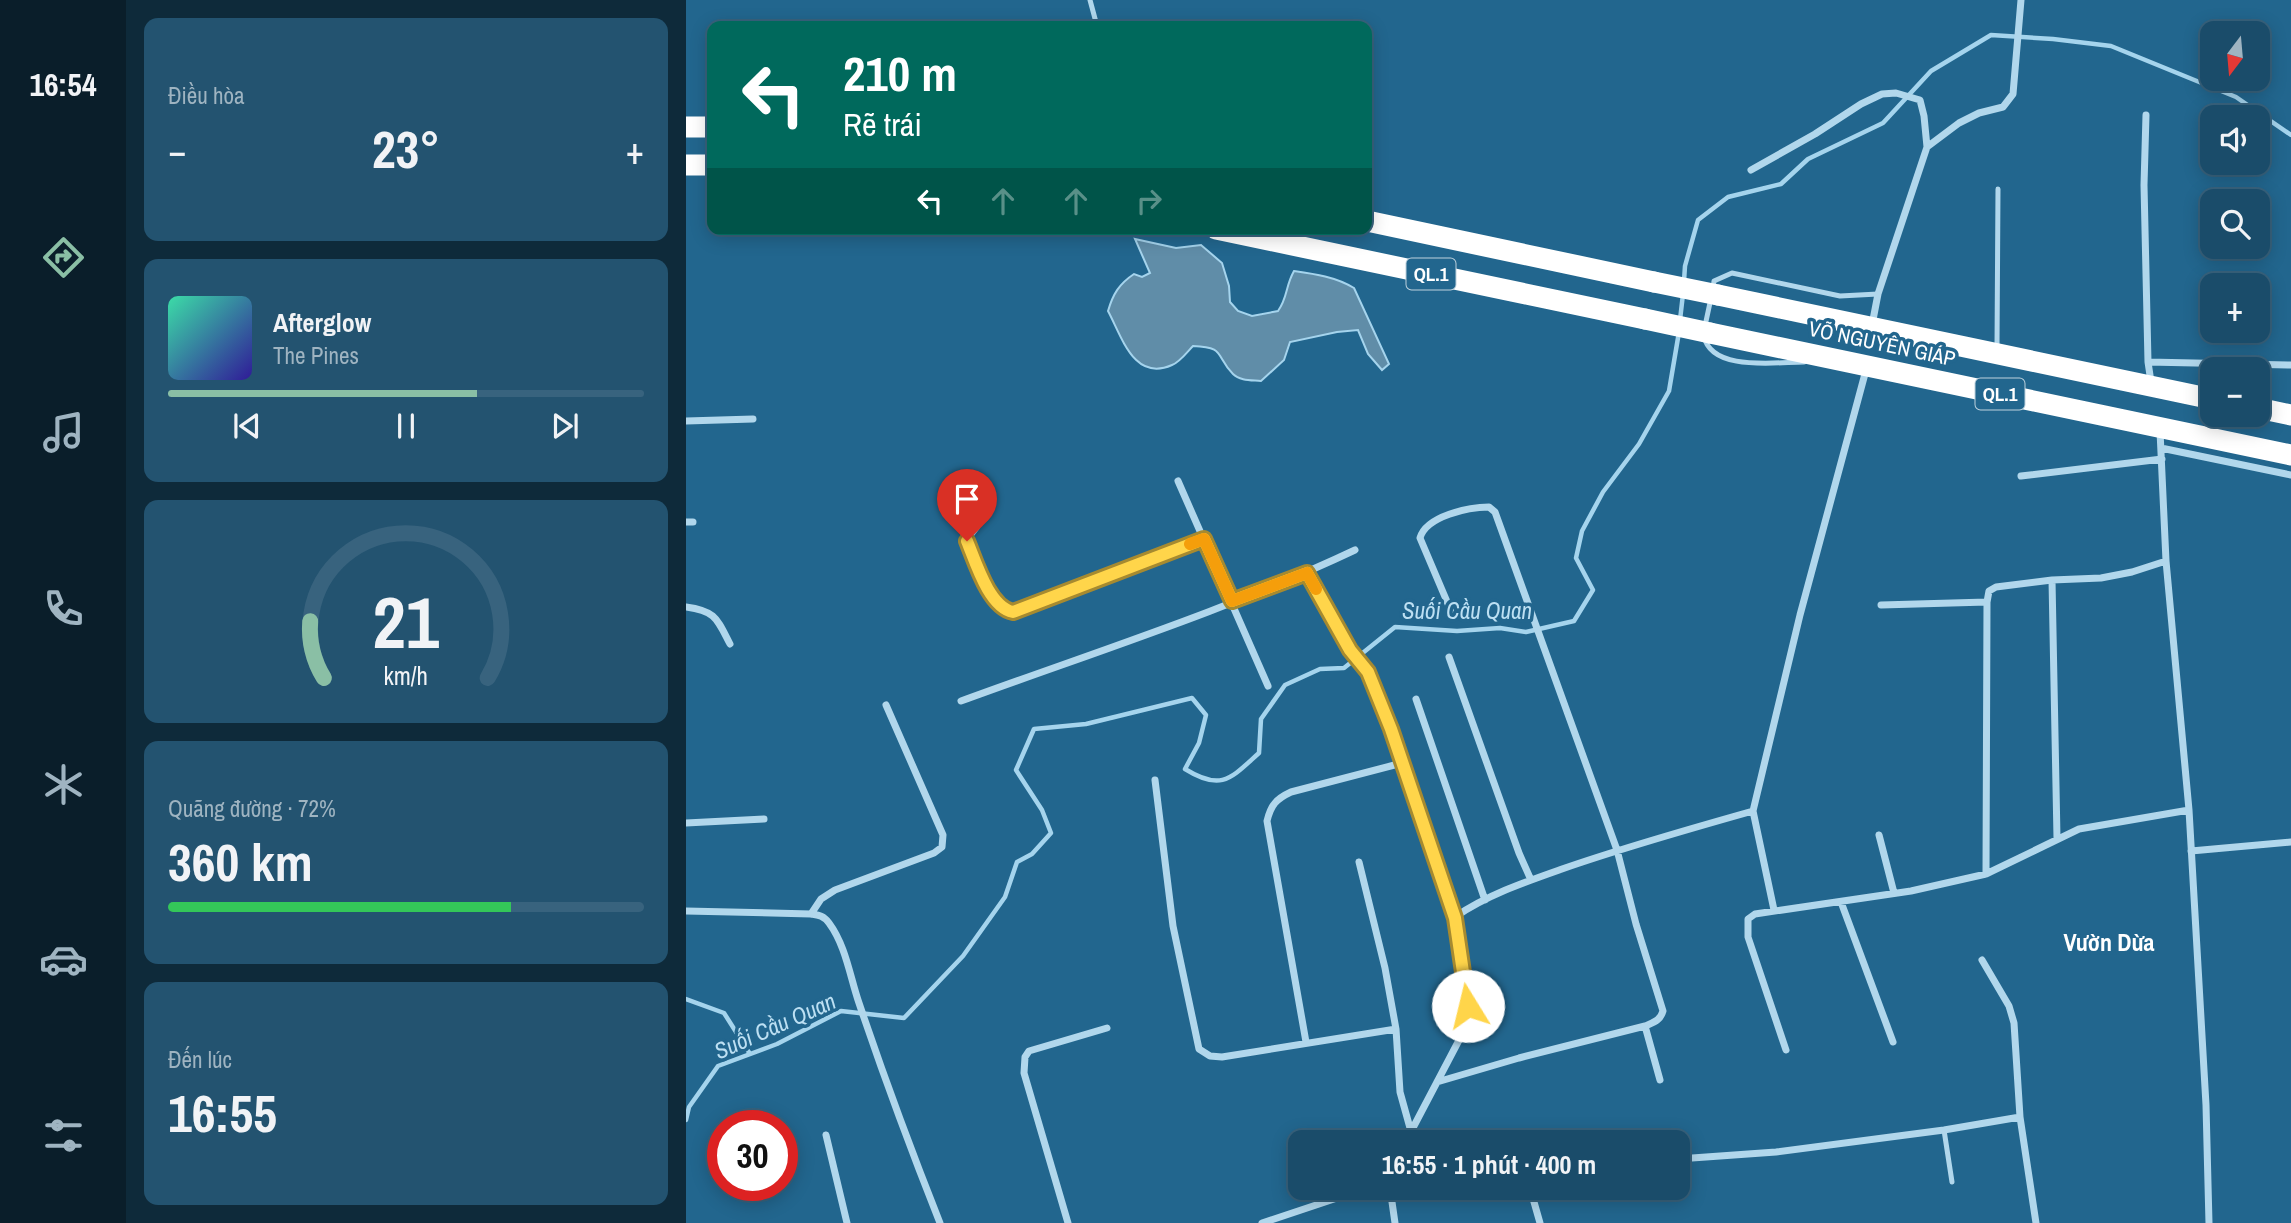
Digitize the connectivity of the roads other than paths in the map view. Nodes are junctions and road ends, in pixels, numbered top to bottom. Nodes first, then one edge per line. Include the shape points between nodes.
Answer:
1 (1090, 0) edge
2 (2021, 0) edge
3 (1096, 21) edge
4 (2146, 115) dead end
5 (686, 127) edge
6 (707, 127) edge
7 (1927, 147) junction
8 (686, 165) edge
9 (707, 165) edge
10 (1751, 170) dead end
11 (1998, 189) dead end
12 (1372, 222) edge
13 (1245, 235) edge
14 (1878, 294) junction
15 (1872, 327) junction
16 (1997, 354) junction
17 (1808, 362) dead end
18 (2148, 362) junction
19 (2291, 365) edge
20 (1831, 366) dead end
21 (1866, 370) junction
22 (2151, 386) junction
23 (2200, 396) edge
24 (2270, 411) edge
25 (2291, 415) edge
26 (752, 419) dead end
27 (686, 421) edge
28 (2161, 438) junction
29 (2291, 455) edge
30 (2162, 459) junction
31 (2291, 475) edge
32 (2021, 476) dead end
33 (1178, 481) dead end
34 (977, 528) dead end
35 (1204, 539) junction
36 (1355, 550) dead end
37 (2166, 561) junction
38 (1307, 573) junction
39 (2052, 580) junction
40 (1232, 601) junction
41 (1987, 602) junction
42 (1881, 605) dead end
43 (686, 607) edge
44 (1451, 611) dead end
45 (730, 645) dead end
46 (1449, 657) dead end
47 (1268, 686) dead end
48 (1416, 699) dead end
49 (961, 701) dead end
50 (886, 705) dead end
51 (1402, 763) junction
52 (1155, 780) dead end
53 (2189, 810) junction
54 (1753, 811) junction
55 (764, 819) dead end
56 (686, 822) edge
57 (1880, 835) dead end
58 (2057, 838) junction
59 (2291, 842) edge
60 (1617, 850) junction
61 (2191, 851) junction
62 (1359, 862) dead end
63 (1986, 874) junction
64 (1531, 880) junction
65 (1894, 894) junction
66 (1485, 900) junction
67 (1841, 902) junction
68 (1774, 910) junction
69 (686, 911) edge
70 (811, 914) junction
71 (1455, 918) junction
72 (1982, 960) dead end
73 (1645, 1026) junction
74 (1107, 1028) dead end
75 (1396, 1029) junction
76 (1306, 1042) junction
77 (1893, 1042) dead end
78 (1786, 1050) dead end
79 (1660, 1080) dead end
80 (1436, 1082) junction
81 (2020, 1116) junction
82 (1411, 1129) joint
83 (1944, 1130) junction
84 (826, 1135) dead end
85 (1690, 1158) edge
86 (1952, 1182) dead end
87 (1331, 1200) edge
88 (1392, 1200) edge
89 (1533, 1200) edge
90 (847, 1223) edge
91 (940, 1223) edge
92 (1068, 1223) edge
93 (1262, 1223) edge
94 (1395, 1223) edge
95 (1540, 1223) edge
96 (2036, 1223) edge
97 (2209, 1223) edge

1 - 3 lane
2 - 7 street via 2009,101 1959,123
4 - 18 street
5 - 6 highway
7 - 10 street via 1920,100 1882,94
7 - 14 street
8 - 9 highway
11 - 16 lane
12 - 15 highway, VÕ NGUYÊN GIÁP / QL.1, bridge
13 - 21 highway, VÕ NGUYÊN GIÁP / QL.1, bridge
14 - 15 street
14 - 17 lane via 1840,296 1732,273 1714,281 1704,331 1710,350 1738,362
15 - 16 highway, VÕ NGUYÊN GIÁP / QL.1
16 - 22 highway, VÕ NGUYÊN GIÁP / QL.1
18 - 19 street
18 - 22 street
20 - 21 lane
21 - 28 highway, VÕ NGUYÊN GIÁP / QL.1
21 - 54 street
22 - 23 highway, VÕ NGUYÊN GIÁP / QL.1
24 - 25 highway
26 - 27 street
28 - 29 highway, VÕ NGUYÊN GIÁP / QL.1
28 - 30 street
28 - 31 street
30 - 32 street
30 - 37 street
33 - 35 street
34 - 35 lane via 967,541 993,598 1003,610 1013,612
35 - 40 street
36 - 38 street
37 - 39 street via 2101,578
37 - 53 street
38 - 40 street
38 - 51 street via 1350,650 1368,672
39 - 41 street via 1996,587 1989,591
39 - 58 street
40 - 47 street
40 - 49 street
41 - 42 street
41 - 63 street
43 - 45 street via 715,615
44 - 60 street via 1420,538 1422,529 1470,508 1489,507 1495,512
46 - 64 street
48 - 66 street
50 - 70 street via 943,835 942,847 835,890 821,899
51 - 71 street
51 - 76 street via 1291,792 1277,799 1270,810 1267,821
52 - 76 street via 1173,926 1199,1049 1222,1057
53 - 58 street via 2079,829
53 - 61 street
54 - 60 street
54 - 68 street
55 - 56 street
57 - 65 street
58 - 63 street
59 - 61 street
60 - 64 street
60 - 73 street via 1663,1011 1661,1018
61 - 97 street
62 - 75 street
63 - 65 street
64 - 66 street
65 - 67 street
66 - 71 street
67 - 68 street
67 - 77 street
68 - 78 street via 1755,914 1748,919 1747,929
69 - 70 street
70 - 91 street via 822,916 834,932 850,968
71 - 80 street via 1467,1025
72 - 81 street via 2014,1023
73 - 79 street
73 - 80 street
74 - 92 street via 1029,1051 1025,1057 1024,1073
75 - 76 street
75 - 82 street via 1400,1092
80 - 82 street
81 - 83 street
81 - 96 street
83 - 85 street via 1776,1153
83 - 86 lane
84 - 90 street
87 - 93 street
88 - 94 street
89 - 95 street

